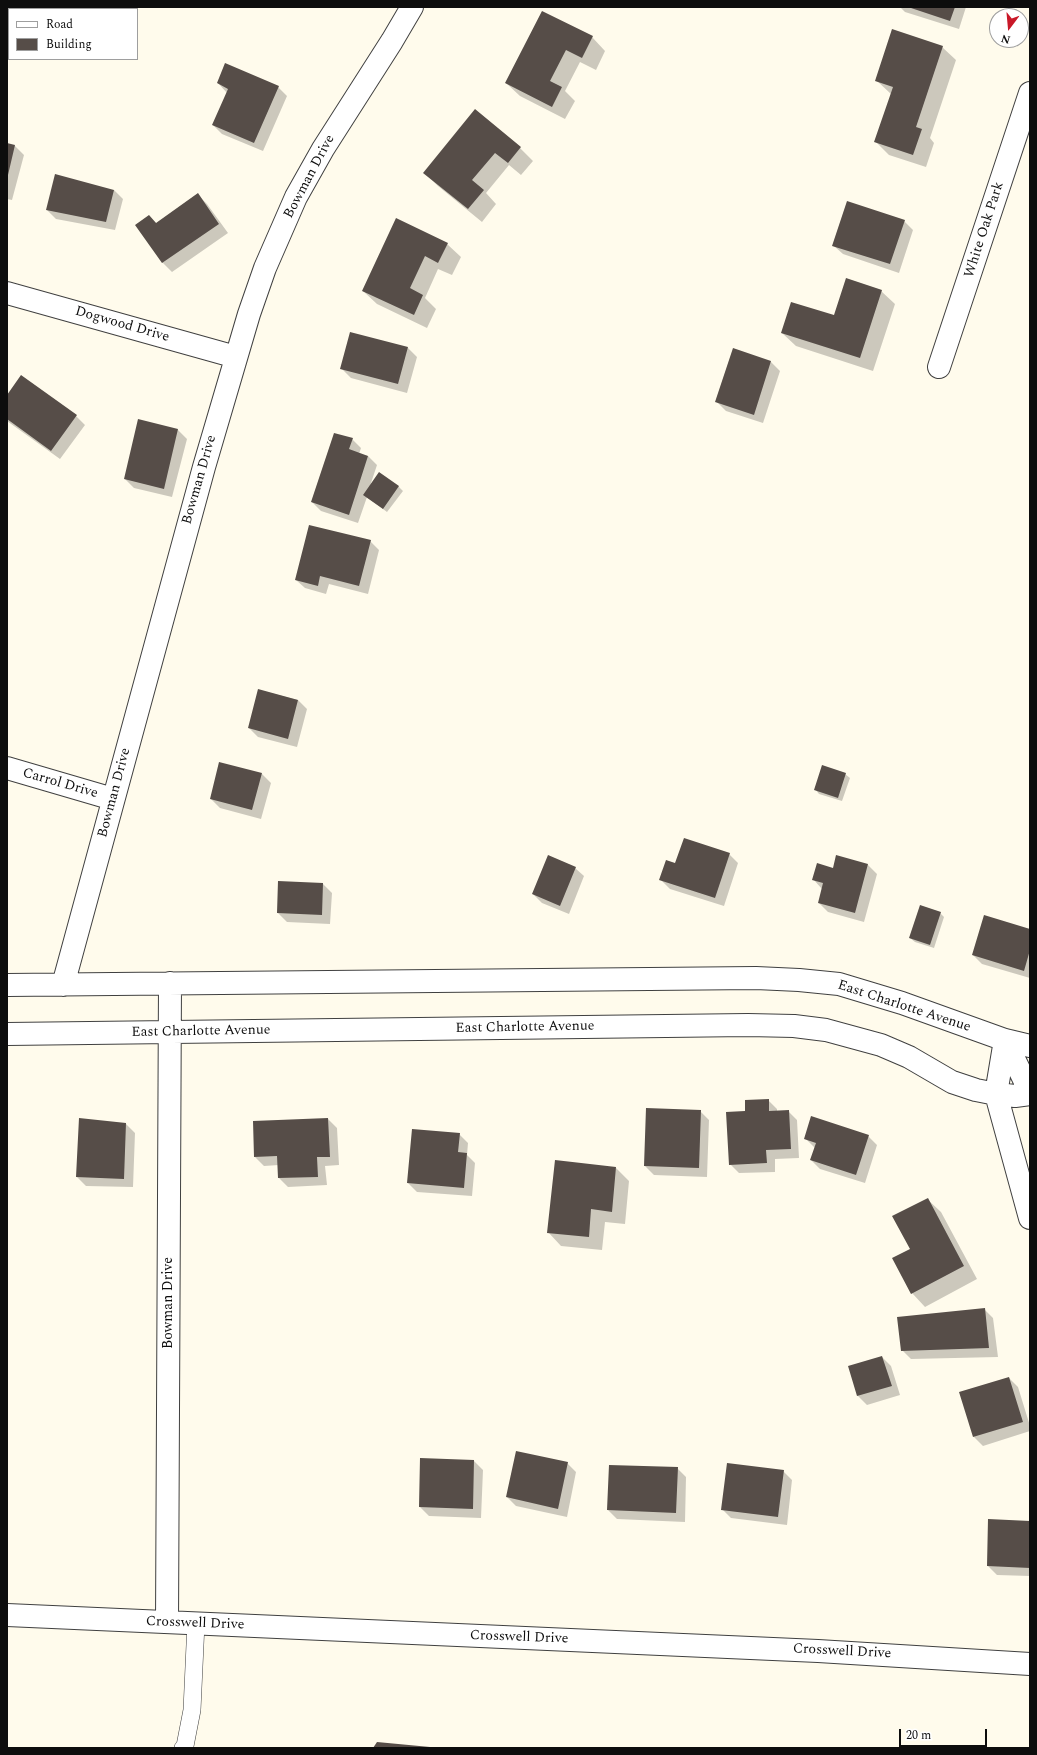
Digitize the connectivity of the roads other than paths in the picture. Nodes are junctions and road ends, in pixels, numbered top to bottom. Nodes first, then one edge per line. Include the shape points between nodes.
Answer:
1 (412, 7) edge
2 (1030, 93) edge
3 (7, 293) edge
4 (236, 357) junction
5 (939, 367) dead end
6 (7, 768) edge
7 (113, 799) junction
8 (170, 983) junction
9 (63, 984) junction
10 (7, 985) edge
11 (170, 1032) junction
12 (7, 1034) edge
13 (1006, 1040) junction
14 (1030, 1046) edge
15 (1030, 1093) edge
16 (996, 1094) junction
17 (1030, 1218) edge
18 (7, 1615) edge
19 (167, 1622) junction
20 (196, 1624) junction
21 (1030, 1664) edge
22 (183, 1748) edge

1 - 4 street, Bowman Drive via 296,196 265,268
2 - 5 street, White Oak Park
3 - 4 street, Dogwood Drive
4 - 7 street, Bowman Drive
6 - 7 street, Carrol Drive
7 - 9 street, Bowman Drive
8 - 9 street, East Charlotte Avenue
8 - 11 street, Bowman Drive
8 - 13 street, East Charlotte Avenue via 748,978 799,980 840,984
9 - 10 street, East Charlotte Avenue
11 - 12 street, East Charlotte Avenue
11 - 16 street, East Charlotte Avenue via 794,1026 826,1030 881,1045 952,1082
11 - 19 street, Bowman Drive
13 - 14 street, East Charlotte Avenue
13 - 15 street
13 - 16 street
15 - 16 street, East Charlotte Avenue via 1015,1096
16 - 17 street
18 - 19 street, Crosswell Drive
19 - 20 street, Crosswell Drive
20 - 21 street, Crosswell Drive via 818,1651
20 - 22 lane via 192,1710

